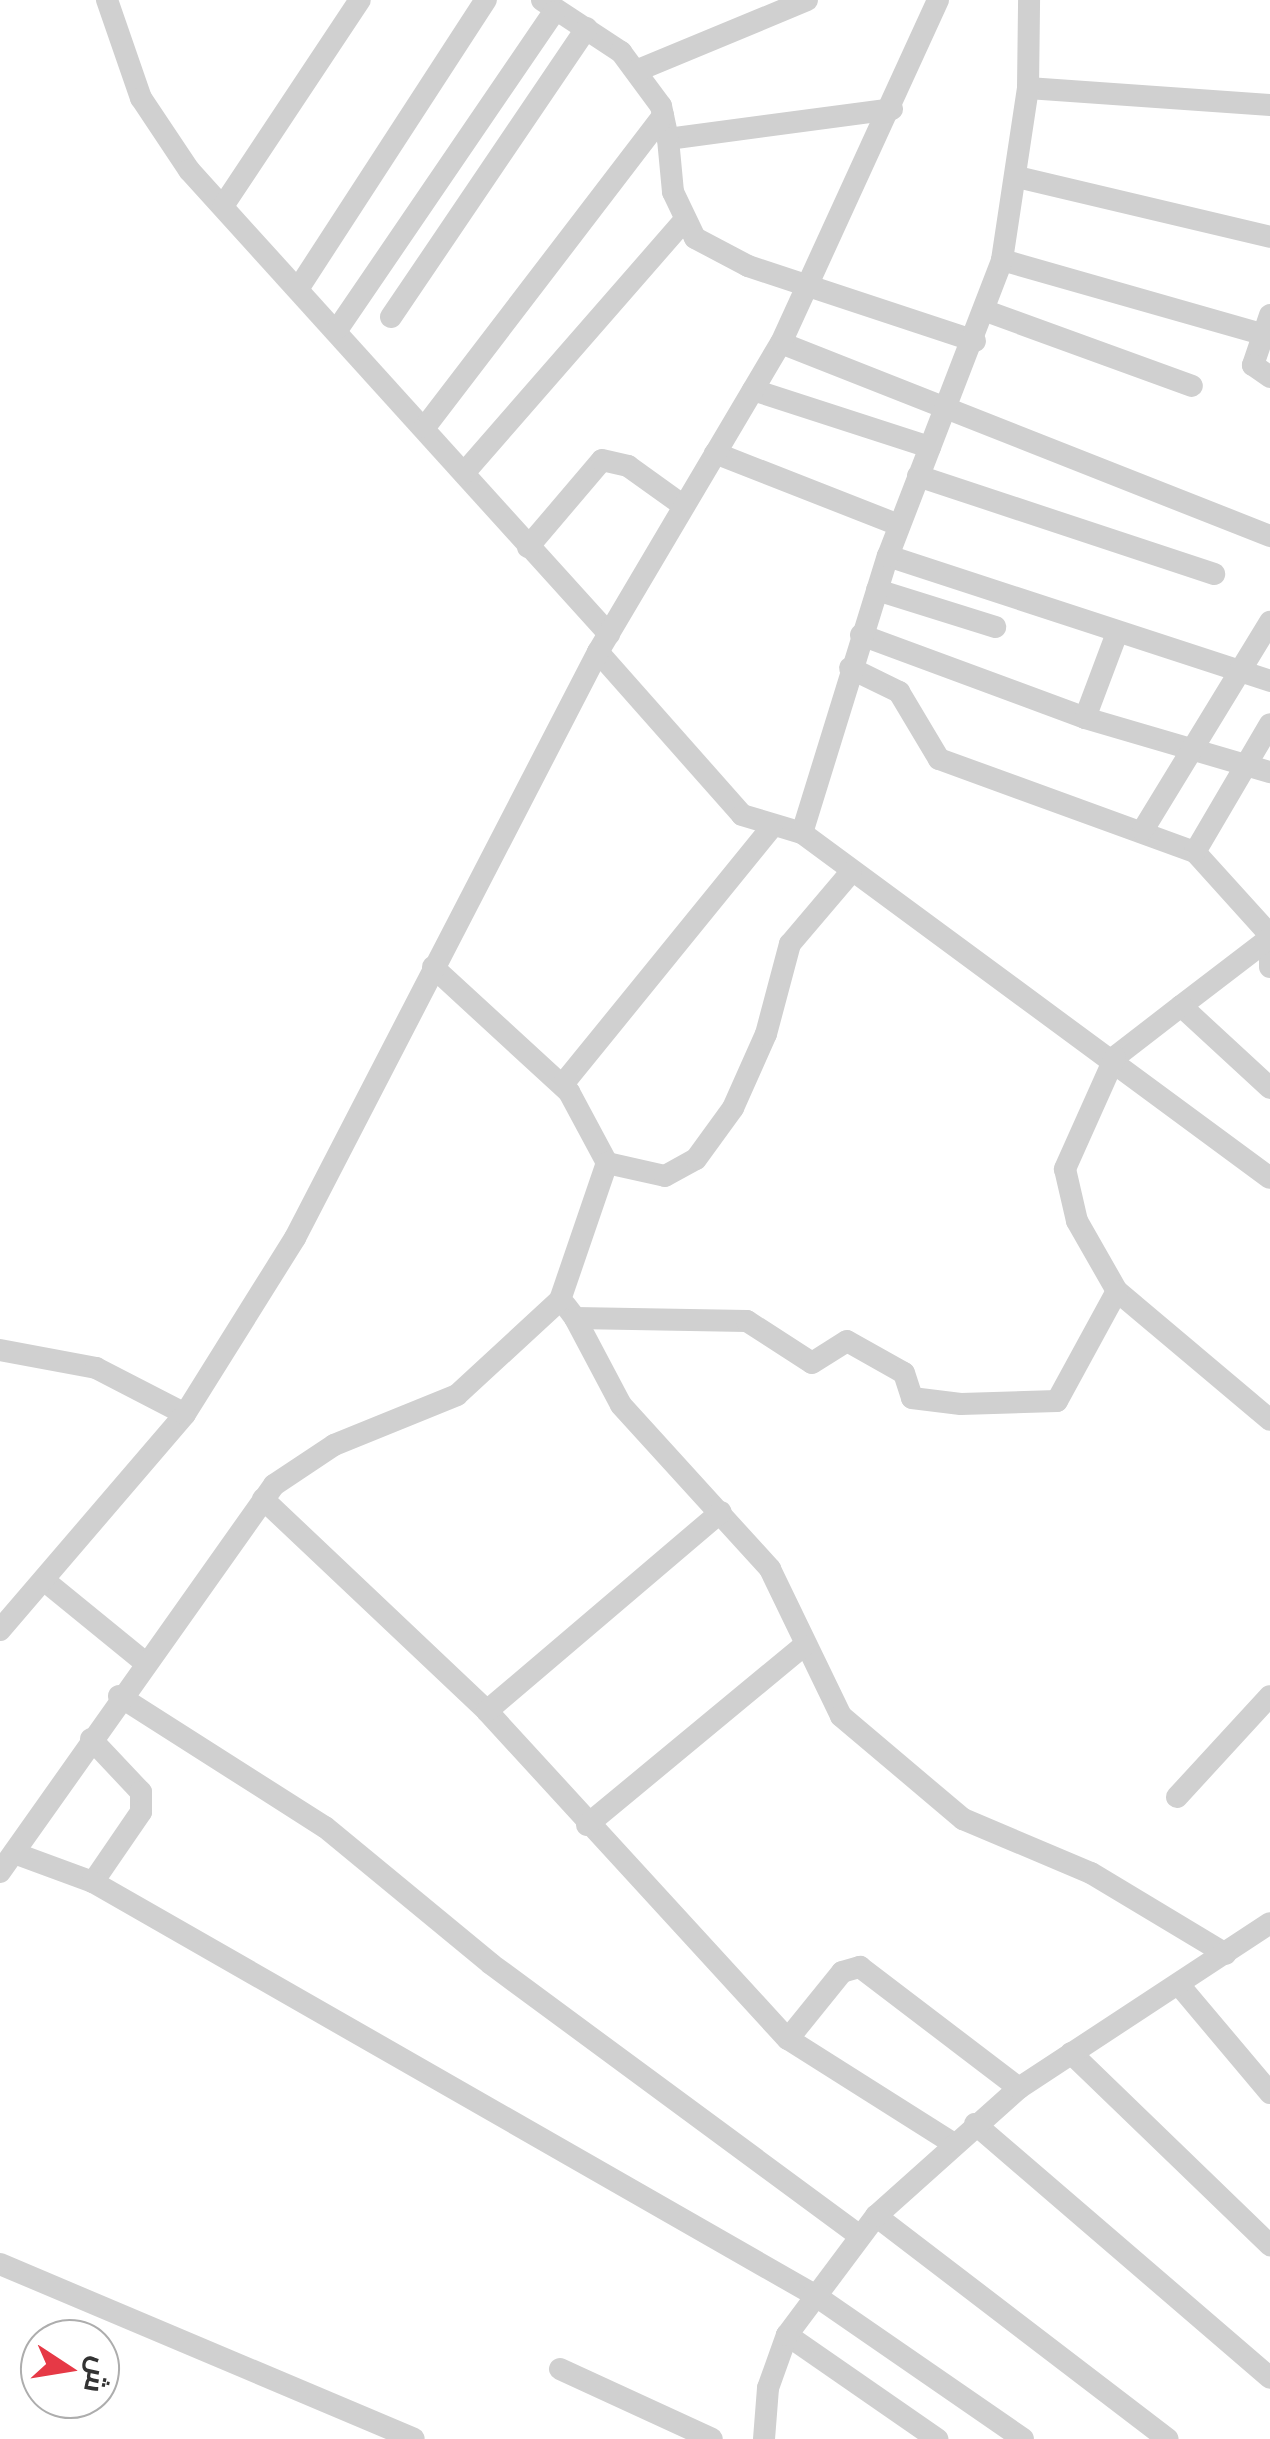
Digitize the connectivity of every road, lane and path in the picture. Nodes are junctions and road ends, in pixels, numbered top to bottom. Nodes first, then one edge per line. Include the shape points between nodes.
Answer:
1 (107, 0) edge
2 (360, 0) edge
3 (486, 0) edge
4 (807, 0) edge
5 (938, 0) edge
6 (1029, 0) edge
7 (548, 4) edge
8 (586, 28) junction
9 (636, 70) junction
10 (1028, 88) junction
11 (1270, 105) edge
12 (892, 110) junction
13 (666, 128) junction
14 (1017, 177) junction
15 (223, 206) junction
16 (685, 220) junction
17 (1270, 237) edge
18 (1002, 260) junction
19 (809, 288) junction
20 (298, 290) junction
21 (986, 311) junction
22 (391, 317) dead end
23 (1266, 325) edge
24 (339, 327) junction
25 (975, 340) junction
26 (780, 343) junction
27 (1270, 376) edge
28 (1192, 386) dead end
29 (753, 390) junction
30 (947, 405) junction
31 (425, 428) junction
32 (930, 446) junction
33 (715, 453) junction
34 (464, 473) junction
35 (918, 476) junction
36 (681, 504) junction
37 (899, 524) junction
38 (1270, 536) edge
39 (528, 547) junction
40 (888, 556) junction
41 (1214, 574) dead end
42 (876, 590) junction
43 (1270, 622) edge
44 (994, 626) dead end
45 (1117, 633) junction
46 (861, 635) junction
47 (604, 643) junction
48 (850, 668) junction
49 (1244, 673) junction
50 (1270, 681) edge
51 (1085, 718) junction
52 (1270, 724) edge
53 (1192, 747) junction
54 (1246, 764) junction
55 (1270, 772) edge
56 (772, 828) junction
57 (1143, 830) junction
58 (802, 833) junction
59 (1195, 852) junction
60 (851, 872) junction
61 (1270, 938) edge
62 (1270, 967) edge
63 (434, 968) junction
64 (1181, 1006) junction
65 (1116, 1056) junction
66 (1266, 1076) edge
67 (562, 1084) junction
68 (607, 1163) junction
69 (1270, 1178) edge
70 (1118, 1291) junction
71 (567, 1309) junction
72 (0, 1350) edge
73 (185, 1414) junction
74 (1270, 1420) edge
75 (263, 1499) junction
76 (721, 1512) junction
77 (45, 1581) junction
78 (0, 1630) edge
79 (803, 1646) junction
80 (143, 1661) junction
81 (1269, 1691) edge
82 (119, 1696) junction
83 (487, 1710) junction
84 (90, 1739) junction
85 (1177, 1798) dead end
86 (586, 1825) junction
87 (7, 1863) edge
88 (94, 1882) junction
89 (1270, 1923) edge
90 (1226, 1954) junction
91 (1180, 1986) junction
92 (788, 2040) junction
93 (1072, 2054) junction
94 (1019, 2088) junction
95 (1270, 2093) edge
96 (975, 2124) junction
97 (954, 2144) junction
98 (876, 2216) junction
99 (858, 2234) junction
100 (1270, 2245) edge
101 (0, 2264) edge
102 (813, 2294) junction
103 (786, 2335) junction
104 (560, 2368) dead end
105 (1270, 2378) edge
106 (414, 2439) edge
107 (712, 2439) edge
108 (764, 2439) edge
109 (936, 2439) edge
110 (1023, 2439) edge
111 (1168, 2439) edge

1 - 15 street via 149,112
2 - 15 street
3 - 20 street
4 - 9 street
5 - 12 street
6 - 10 street
7 - 8 street
7 - 24 street
8 - 9 street
8 - 22 street
9 - 13 street
10 - 11 street
10 - 14 street
12 - 13 street
12 - 19 street
13 - 16 street
13 - 31 street
14 - 17 street
14 - 18 street
15 - 20 street
16 - 19 street via 718,252
16 - 34 street
18 - 21 street
18 - 23 street
19 - 25 street
19 - 26 street
20 - 24 street
21 - 25 street
21 - 28 street
23 - 27 street via 1253,365
24 - 31 street
25 - 30 street
26 - 29 street
26 - 30 street
29 - 32 street
29 - 33 street
30 - 32 street
30 - 38 street
31 - 34 street
32 - 35 street
33 - 36 street
33 - 37 street
34 - 39 street
35 - 37 street
35 - 41 street
36 - 39 street via 628,466 602,460
36 - 47 street
37 - 40 street
39 - 47 street
40 - 42 street
40 - 45 street
42 - 44 street
42 - 46 street
43 - 49 street
45 - 49 street
45 - 51 street
46 - 48 street
46 - 51 street
47 - 56 street via 742,815
47 - 63 street
48 - 57 street via 899,692 939,759
48 - 58 street
49 - 50 street
49 - 53 street
51 - 53 street
52 - 54 street
53 - 54 street
53 - 57 street
54 - 55 street
54 - 59 street
56 - 58 street
56 - 67 street
57 - 59 street
58 - 60 street
59 - 61 street
60 - 65 street via 955,953
60 - 68 street via 790,944 766,1034 733,1108 696,1159 665,1176
61 - 62 street
61 - 64 street
63 - 67 street
63 - 73 street via 294,1238
64 - 65 street
64 - 66 street
65 - 69 street
65 - 70 street via 1065,1169 1077,1220
67 - 68 street
68 - 71 street
70 - 71 street via 1057,1401 912,1398 904,1373 882,1354 847,1341 812,1363 747,1321
70 - 74 street
71 - 75 street via 457,1395 334,1444
71 - 76 street via 622,1406
72 - 73 street via 96,1368
73 - 77 street
75 - 80 street
75 - 83 street
76 - 79 street via 770,1569
76 - 83 street
77 - 78 street
77 - 80 street
79 - 86 street
79 - 90 street via 841,1716 919,1789
80 - 82 street
81 - 85 street
82 - 84 street
82 - 99 street via 325,1827 491,1964
83 - 86 street
84 - 87 street
84 - 88 street via 141,1792 142,1812
86 - 92 street
87 - 88 street
88 - 102 street
89 - 90 street
90 - 91 street
91 - 93 street
91 - 95 street
92 - 94 street via 842,1972 860,1967
92 - 97 street
93 - 94 street
93 - 100 street
94 - 96 street
96 - 97 street
96 - 105 street
97 - 98 street
98 - 99 street
98 - 111 street
99 - 102 street
101 - 106 street
102 - 103 street
102 - 110 street
103 - 108 street
103 - 109 street
104 - 107 street

